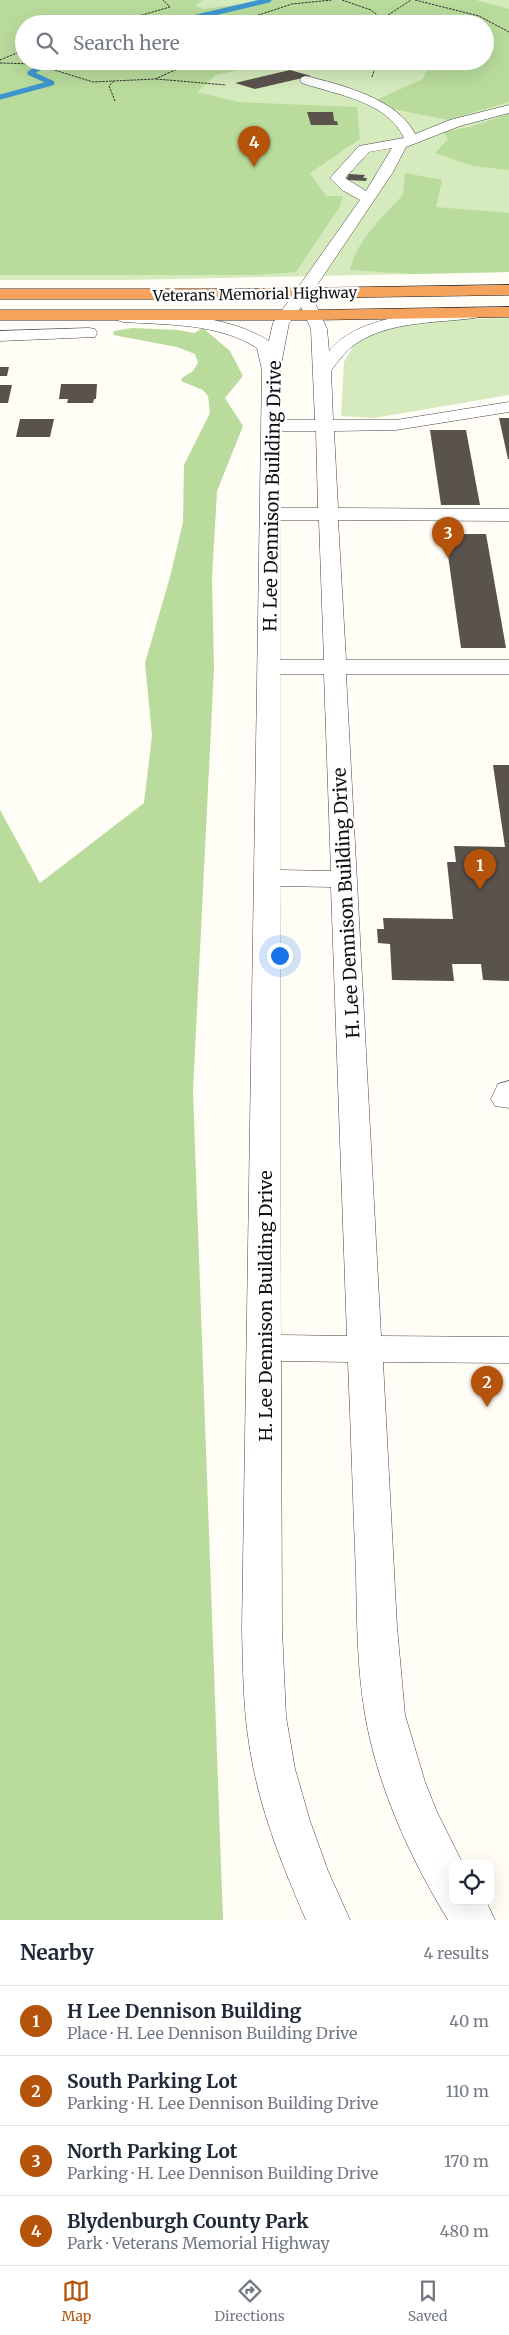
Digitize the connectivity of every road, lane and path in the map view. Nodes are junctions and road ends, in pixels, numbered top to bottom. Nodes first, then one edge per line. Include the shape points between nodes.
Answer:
1 (163, 0) edge
2 (332, 0) edge
3 (342, 0) edge
4 (411, 0) edge
5 (415, 0) edge
6 (142, 15) edge
7 (258, 15) edge
8 (377, 15) edge
9 (388, 15) edge
10 (475, 15) edge
11 (494, 24) edge
12 (509, 32) edge
13 (15, 54) edge
14 (0, 60) edge
15 (0, 63) edge
16 (15, 63) edge
17 (55, 70) edge
18 (175, 70) edge
19 (156, 79) junction
20 (306, 80) dead end
21 (114, 81) junction
22 (226, 85) dead end
23 (115, 101) dead end
24 (509, 109) edge
25 (386, 133) dead end
26 (406, 141) junction
27 (352, 161) junction
28 (390, 164) junction
29 (368, 198) junction
30 (509, 290) edge
31 (0, 294) edge
32 (303, 294) junction
33 (509, 312) edge
34 (476, 313) junction
35 (0, 315) edge
36 (109, 315) junction
37 (286, 315) junction
38 (314, 315) junction
39 (89, 333) dead end
40 (0, 336) edge
41 (271, 370) junction
42 (322, 371) junction
43 (509, 407) edge
44 (270, 426) junction
45 (323, 426) junction
46 (269, 514) junction
47 (328, 514) junction
48 (509, 515) edge
49 (270, 667) junction
50 (335, 667) junction
51 (509, 667) edge
52 (268, 878) junction
53 (345, 879) junction
54 (265, 1348) junction
55 (365, 1349) junction
56 (509, 1350) edge
57 (449, 1881) edge
58 (464, 1905) edge
59 (328, 1920) edge
60 (473, 1920) edge

1 - 6 path via 170,7
2 - 7 path via 292,4
3 - 8 path
4 - 9 path
5 - 10 path
11 - 12 path
13 - 14 path
15 - 16 path
17 - 21 path via 93,82
18 - 19 path
19 - 21 path
19 - 22 path
20 - 26 street via 355,104 395,115 405,125
21 - 23 path via 109,86
24 - 26 street via 455,123
25 - 26 street
26 - 27 street via 364,149
26 - 28 street
27 - 28 street
27 - 29 street via 337,178
28 - 29 street
29 - 32 street
30 - 32 highway, Veterans Memorial Highway
31 - 32 highway, Veterans Memorial Highway
32 - 37 street, H. Lee Dennison Building Drive
32 - 38 street, H. Lee Dennison Building Drive
33 - 34 highway, Veterans Memorial Highway
34 - 38 highway, Veterans Memorial Highway
34 - 42 street via 396,324 366,332 345,344
35 - 36 highway, Veterans Memorial Highway
36 - 37 highway, Veterans Memorial Highway
36 - 41 street via 214,325 244,333 265,346
37 - 38 highway, Veterans Memorial Highway
37 - 41 street, H. Lee Dennison Building Drive via 278,328
38 - 42 street, H. Lee Dennison Building Drive via 319,329
39 - 40 street
41 - 44 street, H. Lee Dennison Building Drive
42 - 45 street, H. Lee Dennison Building Drive
43 - 45 street via 396,425
44 - 45 street
44 - 46 street, H. Lee Dennison Building Drive
45 - 47 street, H. Lee Dennison Building Drive
46 - 47 street
46 - 49 street, H. Lee Dennison Building Drive
47 - 48 street
47 - 50 street, H. Lee Dennison Building Drive
49 - 50 street
49 - 52 street, H. Lee Dennison Building Drive
50 - 51 street
50 - 53 street, H. Lee Dennison Building Drive
52 - 53 street
52 - 54 street, H. Lee Dennison Building Drive
53 - 55 street, H. Lee Dennison Building Drive
54 - 55 street
54 - 59 street, H. Lee Dennison Building Drive via 262,1629 266,1716 281,1796 298,1848
55 - 56 street
55 - 57 street, H. Lee Dennison Building Drive via 377,1627 385,1714 408,1796
58 - 60 street

